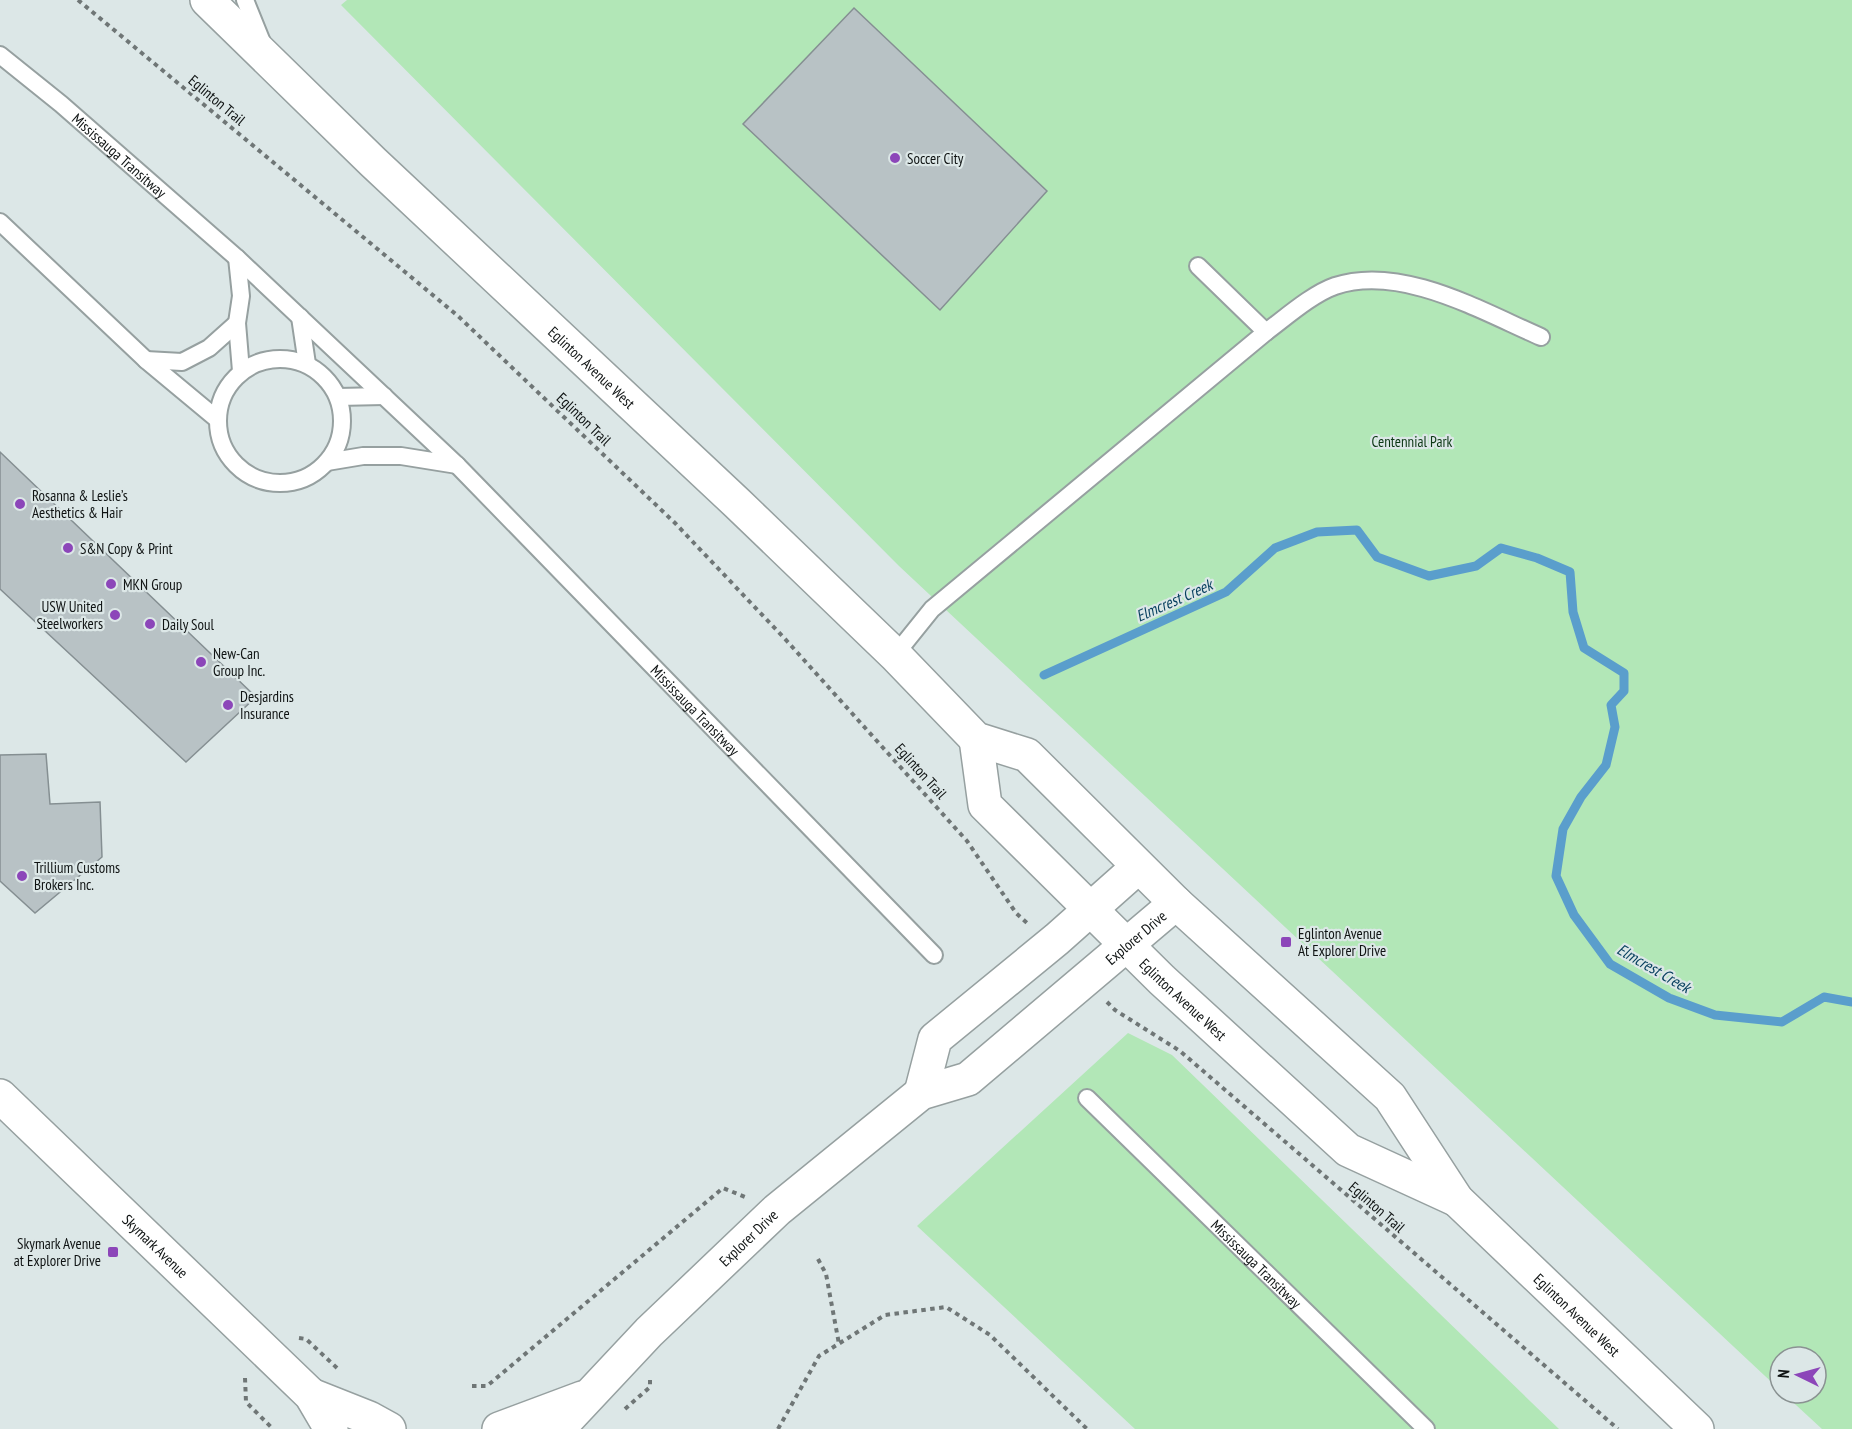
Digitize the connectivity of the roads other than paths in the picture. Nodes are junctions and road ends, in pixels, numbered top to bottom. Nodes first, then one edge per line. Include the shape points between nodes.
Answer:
1 (207, 0) edge
2 (245, 0) edge
3 (0, 55) edge
4 (271, 62) junction
5 (0, 222) edge
6 (237, 258) junction
7 (1198, 266) dead end
8 (300, 317) junction
9 (237, 323) junction
10 (1266, 332) junction
11 (1542, 337) dead end
12 (146, 360) junction
13 (307, 364) junction
14 (242, 371) junction
15 (384, 396) junction
16 (338, 397) junction
17 (217, 419) junction
18 (327, 462) junction
19 (457, 465) junction
20 (895, 656) junction
21 (976, 739) junction
22 (1138, 867) junction
23 (1176, 903) junction
24 (1090, 910) junction
25 (1126, 945) junction
26 (934, 955) dead end
27 (921, 1093) junction
28 (0, 1096) edge
29 (1087, 1098) dead end
30 (1457, 1200) junction
31 (310, 1395) junction
32 (587, 1396) junction
33 (331, 1429) edge
34 (389, 1429) edge
35 (498, 1429) edge
36 (558, 1429) edge
37 (1426, 1429) edge
38 (1697, 1429) edge

1 - 4 main road, Eglinton Avenue West
2 - 4 lane
3 - 6 lane, Mississauga Transitway
4 - 20 main road, Eglinton Avenue West
5 - 12 lane
6 - 8 lane, Mississauga Transitway
6 - 9 lane via 241,296
7 - 10 lane
8 - 13 lane
8 - 15 lane, Mississauga Transitway
9 - 12 lane via 209,348 182,362
9 - 14 lane
10 - 11 lane via 1334,286 1372,279 1417,285
10 - 20 lane via 932,609
12 - 17 lane
13 - 14 lane via 285,358 262,360
13 - 16 lane via 326,378
14 - 17 lane via 227,389
15 - 16 lane
15 - 19 lane, Mississauga Transitway
16 - 18 lane via 343,419 339,442
17 - 18 lane via 228,454 243,471 264,481 287,483 309,476
18 - 19 lane via 363,456 401,456
19 - 26 lane, Mississauga Transitway
20 - 21 main road, Eglinton Avenue West
21 - 22 main road, Eglinton Avenue West via 1027,755
21 - 24 main road, Eglinton Avenue West via 985,805
22 - 23 main road, Eglinton Avenue West
22 - 24 main road
23 - 25 main road, Explorer Drive
23 - 30 main road, Eglinton Avenue West via 1390,1097
24 - 25 main road, Eglinton Avenue West
24 - 27 main road via 935,1039
25 - 27 main road, Explorer Drive via 968,1079
25 - 30 main road, Eglinton Avenue West via 1348,1150
27 - 32 main road, Explorer Drive via 777,1210
28 - 31 main road, Skymark Avenue
29 - 37 lane, Mississauga Transitway
30 - 38 main road, Eglinton Avenue West
31 - 33 main road, Skymark Avenue
31 - 34 main road, Skymark Avenue
32 - 35 main road, Explorer Drive
32 - 36 main road, Explorer Drive

